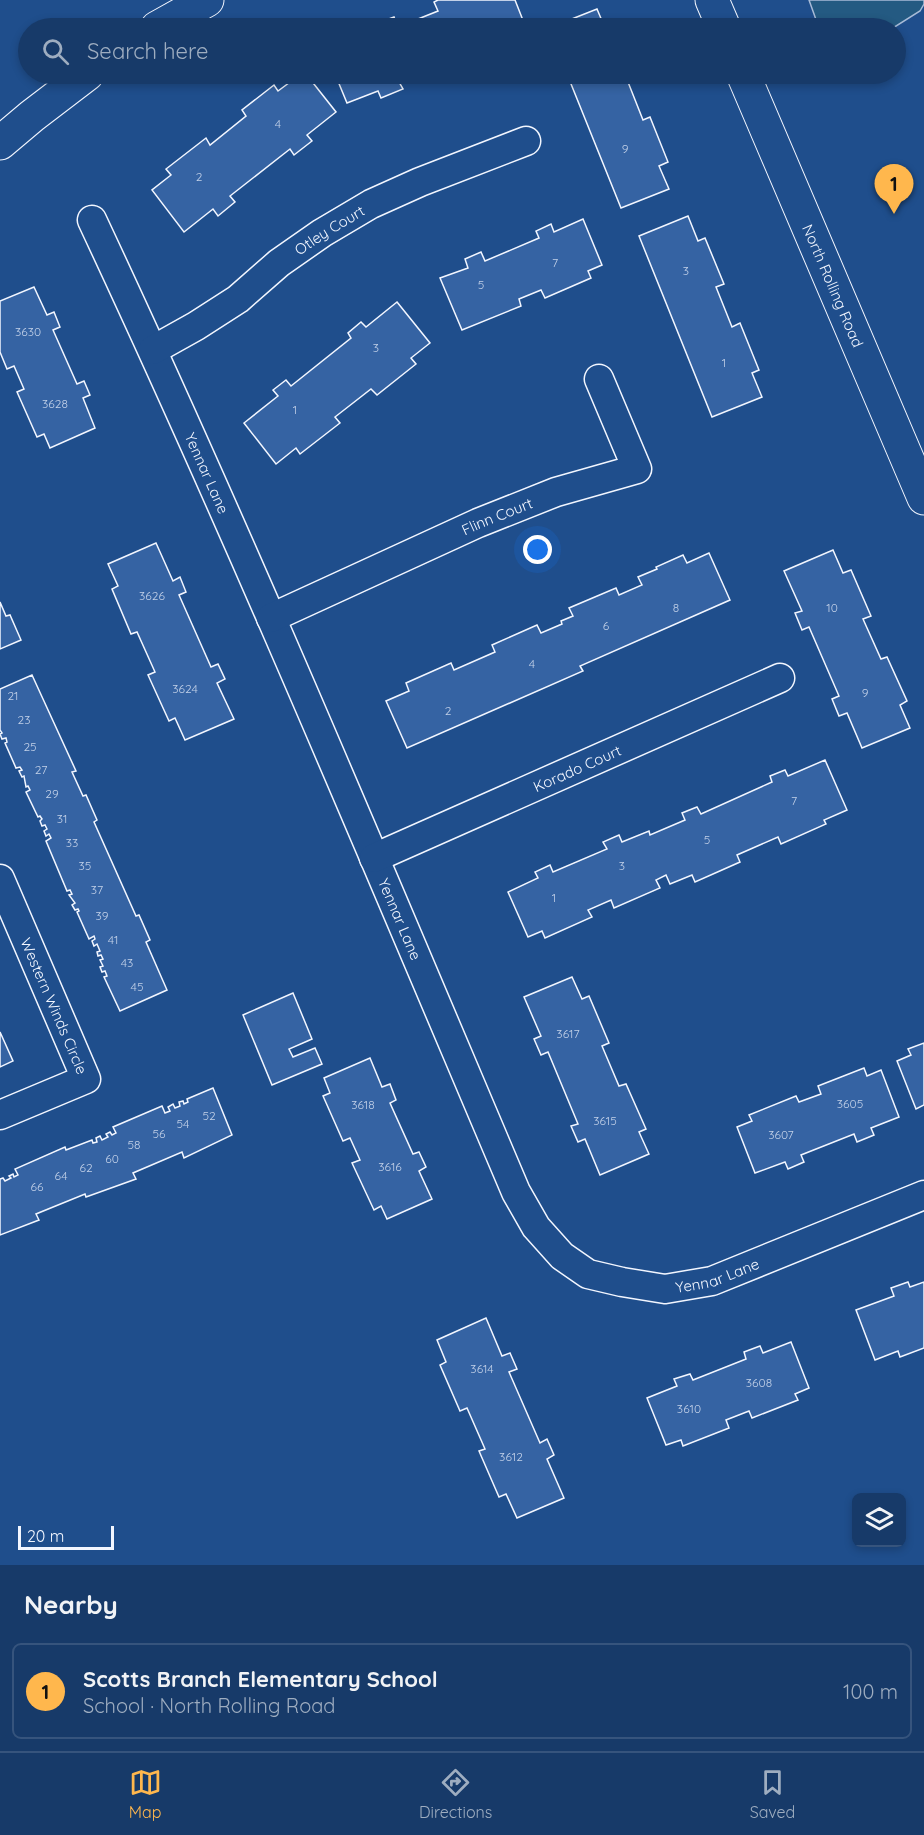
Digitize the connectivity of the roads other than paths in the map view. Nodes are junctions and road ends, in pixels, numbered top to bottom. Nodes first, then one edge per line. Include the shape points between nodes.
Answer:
1 (207, 0) edge
2 (711, 0) edge
3 (175, 18) edge
4 (719, 18) edge
5 (74, 84) edge
6 (747, 84) edge
7 (526, 141) dead end
8 (0, 143) edge
9 (92, 220) dead end
10 (153, 350) junction
11 (599, 379) dead end
12 (924, 498) edge
13 (271, 618) junction
14 (780, 678) dead end
15 (374, 858) junction
16 (0, 879) edge
17 (0, 1115) edge
18 (924, 1195) edge

1 - 3 street
2 - 4 street
5 - 8 street
6 - 12 street, North Rolling Road
7 - 10 street, Otley Court via 371,204 288,257 238,299
9 - 10 street, Yennar Lane
10 - 13 street, Yennar Lane
11 - 13 street, Flinn Court via 637,469 556,492 477,523
13 - 15 street, Yennar Lane
14 - 15 street, Korado Court
15 - 18 street, Yennar Lane via 516,1192 536,1227 562,1256 588,1274 665,1289 712,1281
16 - 17 street, Western Winds Circle via 86,1079

